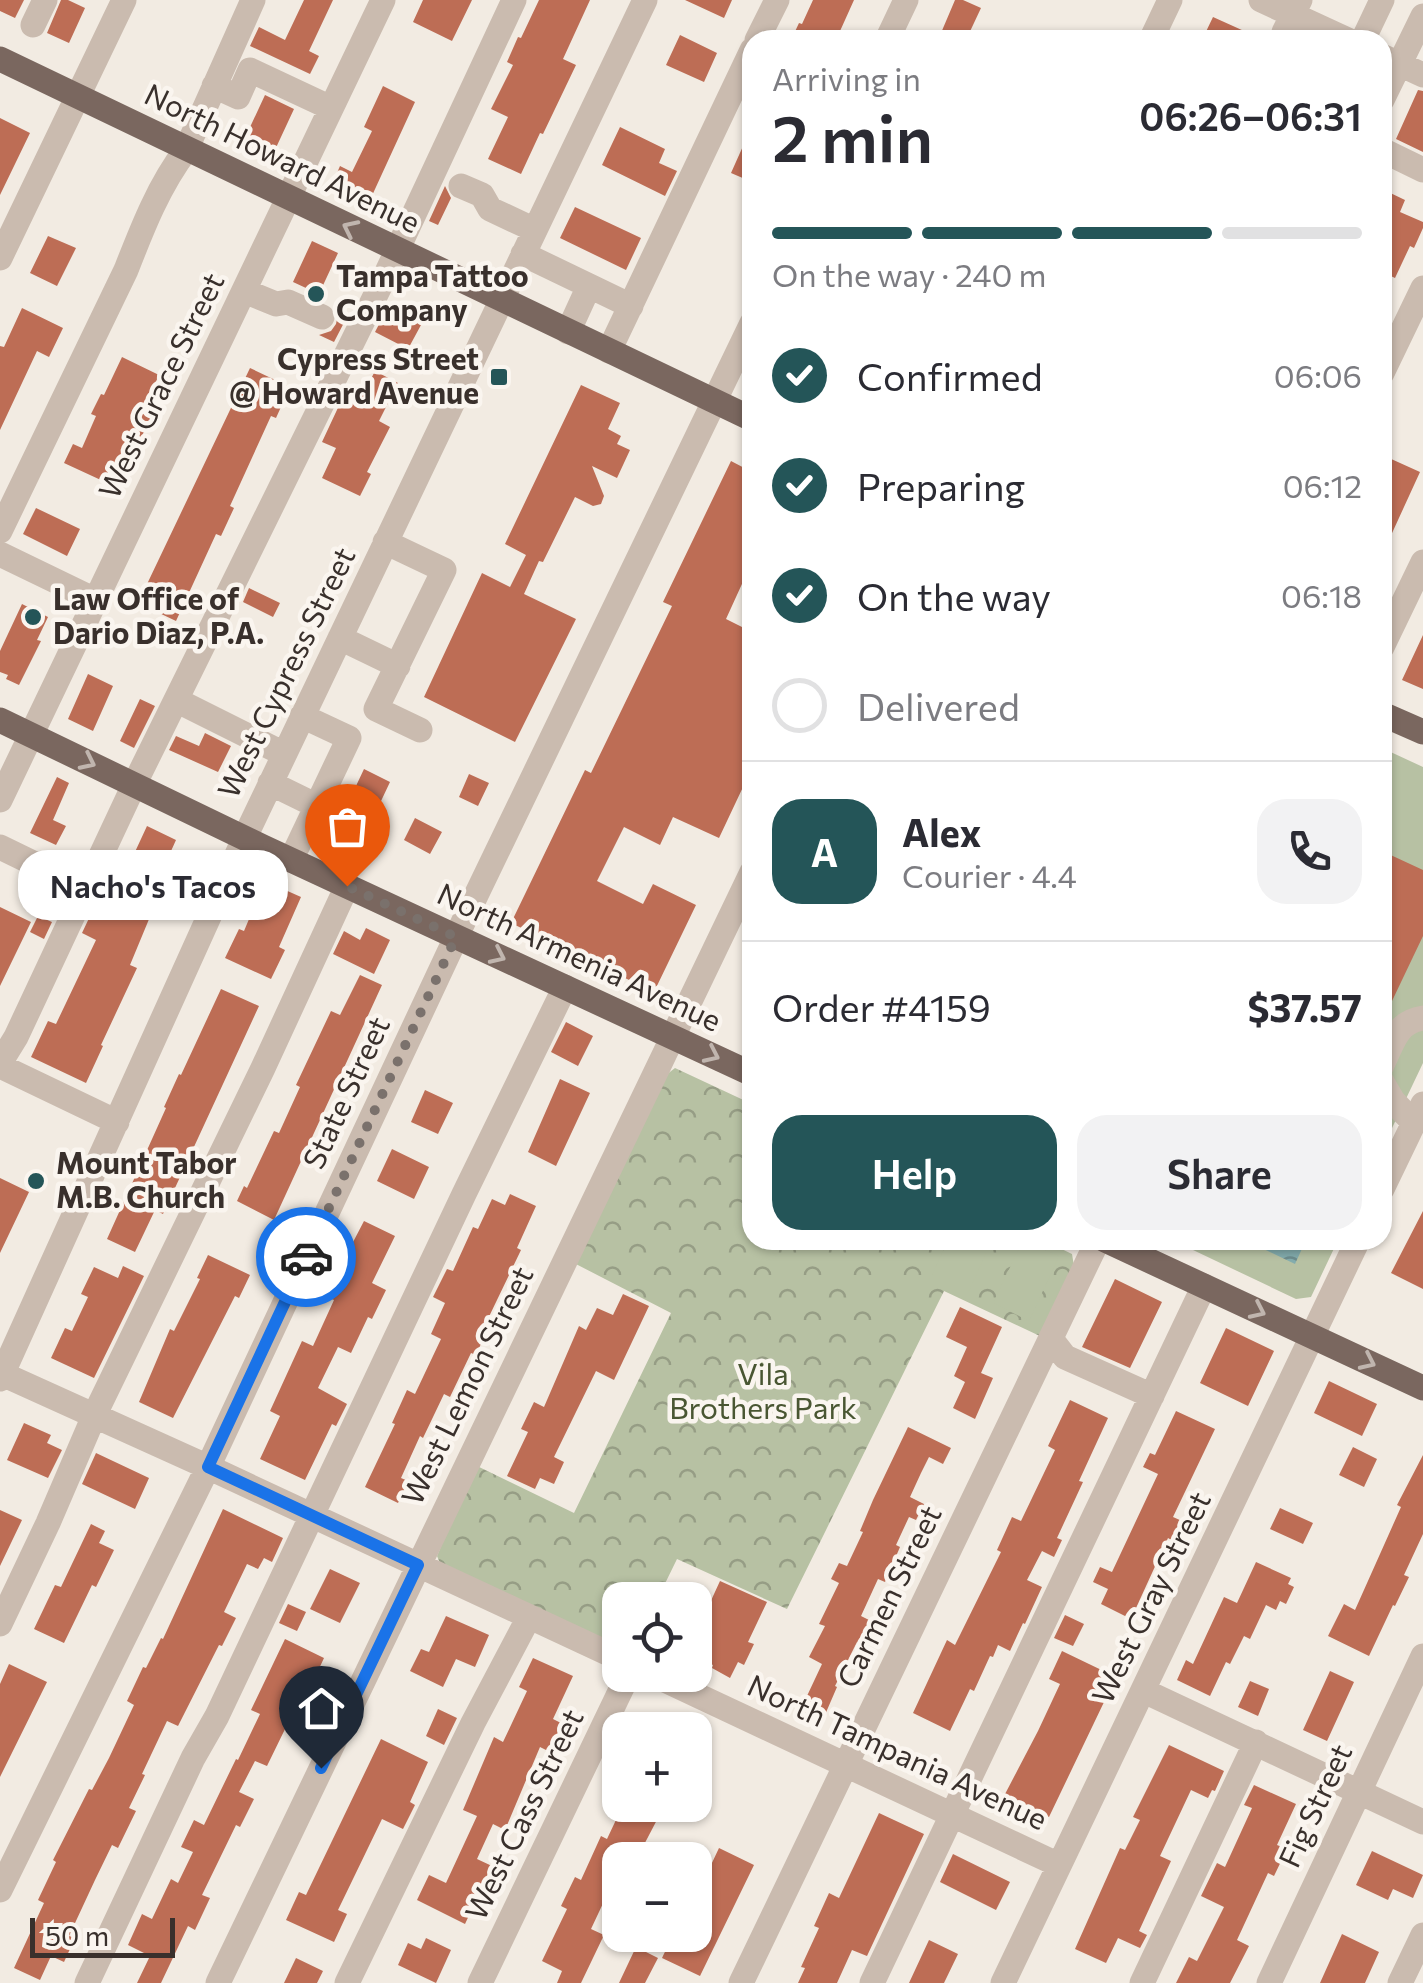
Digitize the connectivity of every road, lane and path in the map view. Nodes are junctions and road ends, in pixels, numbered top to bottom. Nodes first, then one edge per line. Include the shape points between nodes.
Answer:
1 (46, 0) edge
2 (253, 0) edge
3 (383, 0) edge
4 (514, 0) edge
5 (645, 0) edge
6 (776, 0) edge
7 (906, 0) edge
8 (1170, 0) edge
9 (1262, 0) edge
10 (1382, 0) edge
11 (121, 1) edge
12 (1296, 7) edge
13 (1423, 16) edge
14 (34, 25) dead end
15 (762, 30) edge
16 (892, 30) edge
17 (1156, 30) edge
18 (1285, 30) edge
19 (1332, 30) edge
20 (1368, 30) edge
21 (0, 60) edge
22 (1402, 65) edge
23 (742, 71) edge
24 (214, 86) junction
25 (78, 97) junction
26 (332, 108) junction
27 (186, 150) junction
28 (1392, 155) edge
29 (1423, 170) edge
30 (461, 186) dead end
31 (289, 199) junction
32 (535, 230) junction
33 (396, 250) junction
34 (523, 254) junction
35 (0, 258) edge
36 (589, 286) junction
37 (1423, 288) edge
38 (244, 291) junction
39 (502, 300) junction
40 (631, 306) junction
41 (322, 317) dead end
42 (568, 332) junction
43 (742, 344) edge
44 (609, 351) junction
45 (1392, 352) edge
46 (715, 401) junction
47 (742, 414) edge
48 (0, 530) edge
49 (386, 542) junction
50 (0, 554) edge
51 (1423, 562) edge
52 (95, 600) junction
53 (1414, 604) edge
54 (1392, 634) edge
55 (340, 638) junction
56 (398, 666) junction
57 (176, 700) junction
58 (302, 716) junction
59 (1392, 718) edge
60 (0, 720) edge
61 (420, 730) dead end
62 (1423, 732) edge
63 (31, 734) junction
64 (284, 754) junction
65 (270, 783) junction
66 (134, 785) junction
67 (0, 800) edge
68 (318, 806) junction
69 (244, 837) junction
70 (0, 847) edge
71 (291, 860) junction
72 (74, 883) dead end
73 (347, 886) junction
74 (742, 892) edge
75 (456, 937) junction
76 (566, 987) junction
77 (1423, 1018) edge
78 (672, 1036) junction
79 (1392, 1044) edge
80 (0, 1065) edge
81 (742, 1069) edge
82 (1392, 1099) edge
83 (1419, 1114) edge
84 (117, 1122) junction
85 (1392, 1169) edge
86 (1096, 1250) edge
87 (1123, 1250) edge
88 (1353, 1250) edge
89 (1204, 1286) junction
90 (1312, 1336) junction
91 (1050, 1339) junction
92 (1, 1375) edge
93 (1423, 1386) edge
94 (1152, 1396) junction
95 (94, 1416) junction
96 (208, 1467) junction
97 (311, 1515) junction
98 (418, 1565) junction
99 (529, 1617) junction
100 (0, 1624) edge
101 (602, 1651) edge
102 (1423, 1656) edge
103 (1144, 1691) junction
104 (620, 1692) edge
105 (691, 1692) edge
106 (1256, 1742) junction
107 (846, 1764) junction
108 (1359, 1791) junction
109 (952, 1815) junction
110 (1423, 1822) edge
111 (1058, 1866) junction
112 (0, 1890) edge
113 (1423, 1935) edge
114 (88, 1983) edge
115 (218, 1983) edge
116 (347, 1983) edge
117 (480, 1983) edge
118 (741, 1983) edge
119 (872, 1983) edge
120 (1003, 1983) edge
121 (1142, 1983) edge
122 (1269, 1983) edge
123 (1400, 1983) edge

1 - 14 street
2 - 24 street
3 - 26 street, West Grace Street
4 - 33 street
5 - 32 street, West Cypress Street
6 - 15 street
7 - 16 street
8 - 17 street
9 - 12 street
10 - 20 street
11 - 25 street
12 - 18 street
12 - 19 street
13 - 22 street
21 - 25 main road, North Howard Avenue
23 - 40 street
24 - 26 street via 238,97 250,70
24 - 27 street
25 - 27 main road, North Howard Avenue
25 - 35 street
26 - 31 street, West Grace Street
27 - 31 main road, North Howard Avenue
27 - 48 street via 171,169
28 - 29 street
30 - 32 street
33 -> 31 main road, North Howard Avenue
31 - 38 street, West Grace Street
32 - 34 street, West Cypress Street
33 - 39 main road, North Howard Avenue
33 - 57 street
34 - 36 street
34 - 39 street, West Cypress Street
36 - 40 street
36 - 42 street
37 - 45 street
38 - 41 street
38 - 52 street, West Grace Street
39 - 42 main road, North Howard Avenue
39 - 49 street, West Cypress Street
40 - 44 street
42 - 44 main road, North Howard Avenue
43 - 46 street, State Street
44 - 46 main road, North Howard Avenue
46 - 47 main road, North Howard Avenue
46 - 75 street, State Street
49 - 55 street, West Cypress Street
49 - 56 street via 444,570
50 - 52 street
51 - 53 street
52 - 63 street, West Grace Street
53 - 54 street
55 - 56 street
55 - 58 street, West Cypress Street
56 - 61 street via 376,710
57 - 64 street
57 - 66 street
58 - 64 street, West Cypress Street
58 - 68 street via 349,738
59 - 62 main road
60 - 63 main road, North Armenia Avenue
63 -> 66 main road, North Armenia Avenue
63 - 67 street, West Grace Street
64 - 65 street, West Cypress Street
65 - 68 street
65 - 69 street, West Cypress Street
66 - 69 main road, North Armenia Avenue
66 - 80 street
68 - 71 street
69 - 71 main road, North Armenia Avenue
69 - 84 street, West Cypress Street
70 - 72 street
71 - 73 main road, North Armenia Avenue
73 - 75 main road, North Armenia Avenue
73 - 95 street
74 - 78 street, West Lemon Street
75 -> 76 main road, North Armenia Avenue
75 - 96 street, State Street
76 - 78 main road, North Armenia Avenue
76 - 97 street
77 - 79 street via 1408,1020
78 -> 81 main road, North Armenia Avenue
78 - 98 street, West Lemon Street
80 - 84 street
82 - 83 street
83 - 85 street
84 - 92 street, West Cypress Street
86 - 91 street, Carmen Street
87 - 89 main road
88 - 90 street, West Gray Street
89 -> 90 main road
89 - 94 street
90 -> 93 main road
90 - 103 street, West Gray Street
91 - 94 street via 1065,1357
91 - 107 street, Carmen Street
92 - 95 street
94 - 109 street
95 - 96 street
95 - 100 street
96 - 97 street
96 - 112 street, State Street
97 - 98 street
97 - 114 street
98 - 99 street
98 - 115 street, West Lemon Street
99 - 101 street
99 - 116 street
102 - 108 street, Fig Street
103 - 106 street
103 - 111 street, West Gray Street
104 - 117 street, West Cass Street
105 - 107 street, North Tampania Avenue
106 - 108 street
106 - 121 street
107 - 109 street, North Tampania Avenue
107 - 118 street, Carmen Street
108 - 110 street
108 - 122 street, Fig Street
109 - 111 street, North Tampania Avenue
109 - 119 street
111 - 120 street, West Gray Street
113 - 123 street

